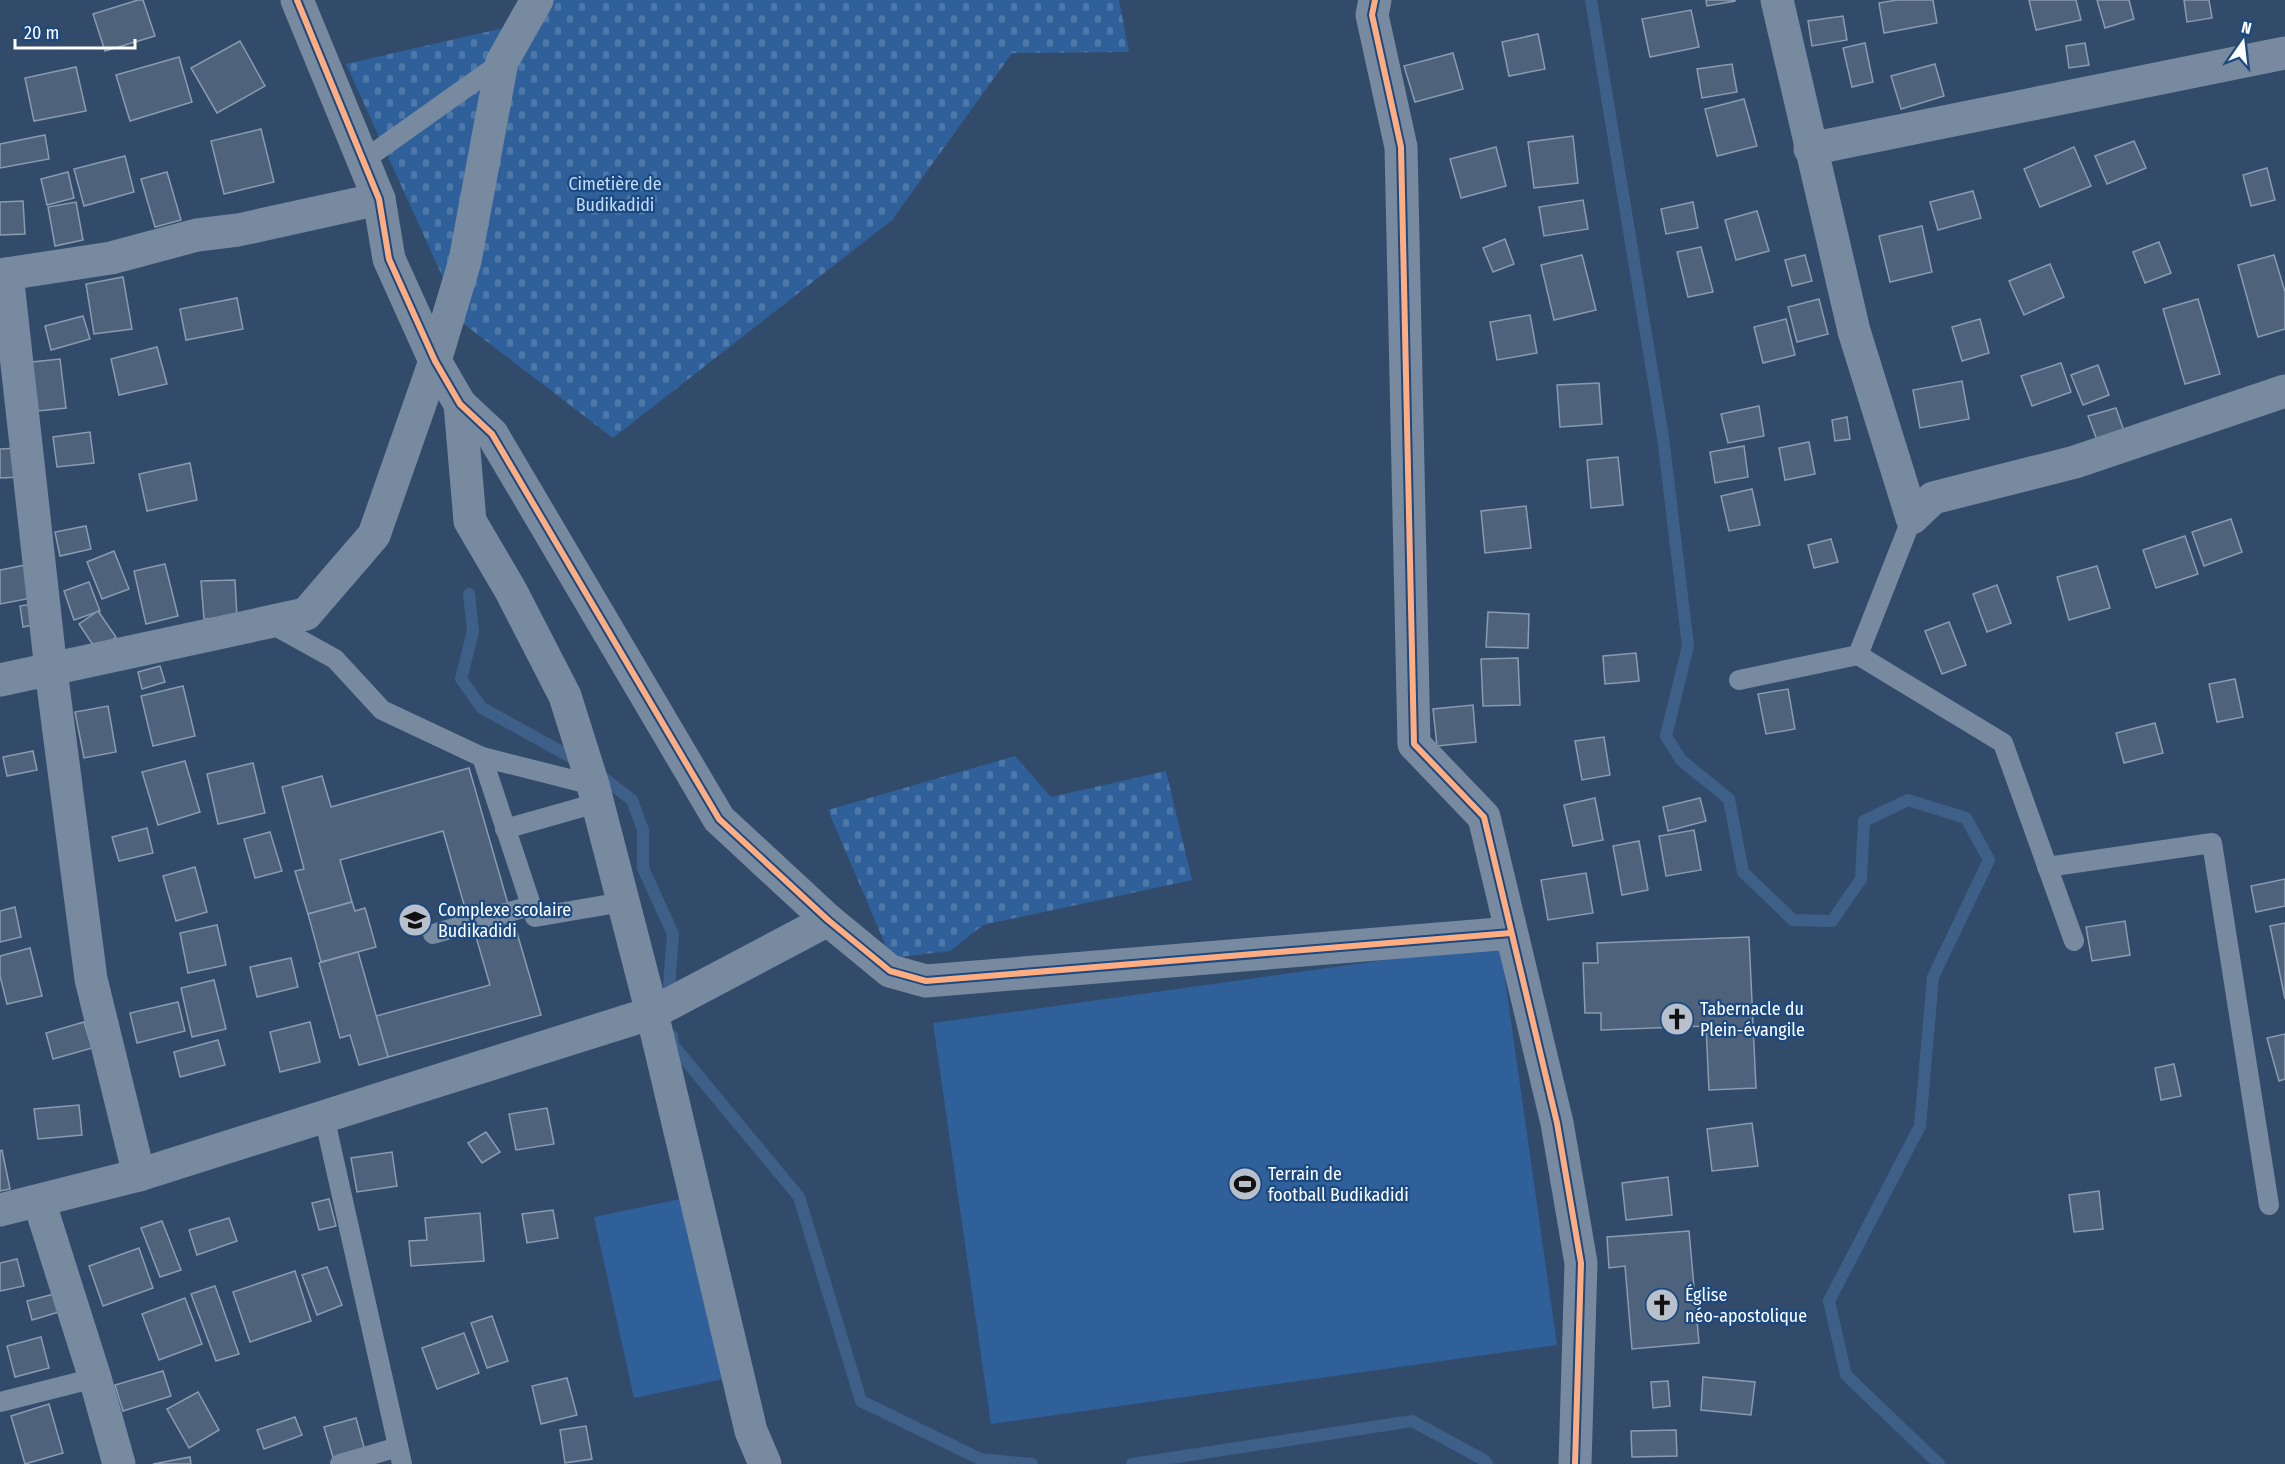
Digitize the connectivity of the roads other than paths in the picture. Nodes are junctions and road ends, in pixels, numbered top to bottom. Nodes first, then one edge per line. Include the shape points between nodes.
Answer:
1 (297, 0) edge
2 (537, 0) edge
3 (1375, 0) edge
4 (1777, 0) edge
5 (2285, 53) edge
6 (502, 62) junction
7 (1810, 149) junction
8 (364, 160) junction
9 (379, 199) junction
10 (4, 275) edge
11 (435, 361) junction
12 (2285, 392) edge
13 (460, 404) junction
14 (1912, 518) junction
15 (268, 622) junction
16 (1858, 655) junction
17 (51, 670) junction
18 (0, 680) edge
19 (1739, 680) dead end
20 (482, 757) junction
21 (595, 794) junction
22 (505, 829) junction
23 (2048, 867) junction
24 (623, 902) junction
25 (530, 906) junction
26 (828, 920) junction
27 (1511, 933) junction
28 (433, 934) dead end
29 (2074, 941) dead end
30 (652, 1013) junction
31 (324, 1116) junction
32 (139, 1175) junction
33 (39, 1201) junction
34 (2269, 1204) dead end
35 (0, 1210) edge
36 (95, 1378) junction
37 (0, 1402) edge
38 (400, 1456) edge
39 (118, 1464) edge
40 (340, 1464) edge
41 (765, 1464) edge
42 (1575, 1464) edge

1 - 8 street
2 - 6 street
3 - 27 street via 1372,15 1401,147 1414,744 1484,817
4 - 7 street
5 - 7 street
6 - 8 lane
6 - 11 street via 465,261
7 - 14 street via 1854,331
8 - 9 street
9 - 10 street via 238,231 197,235 111,258
9 - 11 street via 389,259
10 - 17 street
11 - 13 street
11 - 15 street via 374,535 306,614
12 - 14 street via 2075,462 1933,498
13 - 21 street via 470,521 565,696
13 - 26 street via 492,434 719,819
14 - 16 lane
15 - 17 street
15 - 20 lane via 335,659 382,710
16 - 19 lane
16 - 23 lane via 2003,743
17 - 18 street
17 - 32 street via 91,979
20 - 21 lane
20 - 22 lane
21 - 22 lane
21 - 24 street
22 - 25 lane
23 - 29 lane
23 - 34 lane via 2212,843
24 - 25 lane via 535,917
24 - 30 street
25 - 28 lane
26 - 27 street via 890,970 926,981
26 - 30 street
27 - 42 street via 1557,1123 1581,1263
30 - 31 street
30 - 41 street via 751,1431
31 - 32 street
31 - 38 lane
32 - 33 street
33 - 35 street
33 - 36 street
36 - 37 lane
36 - 39 street
38 - 40 lane

